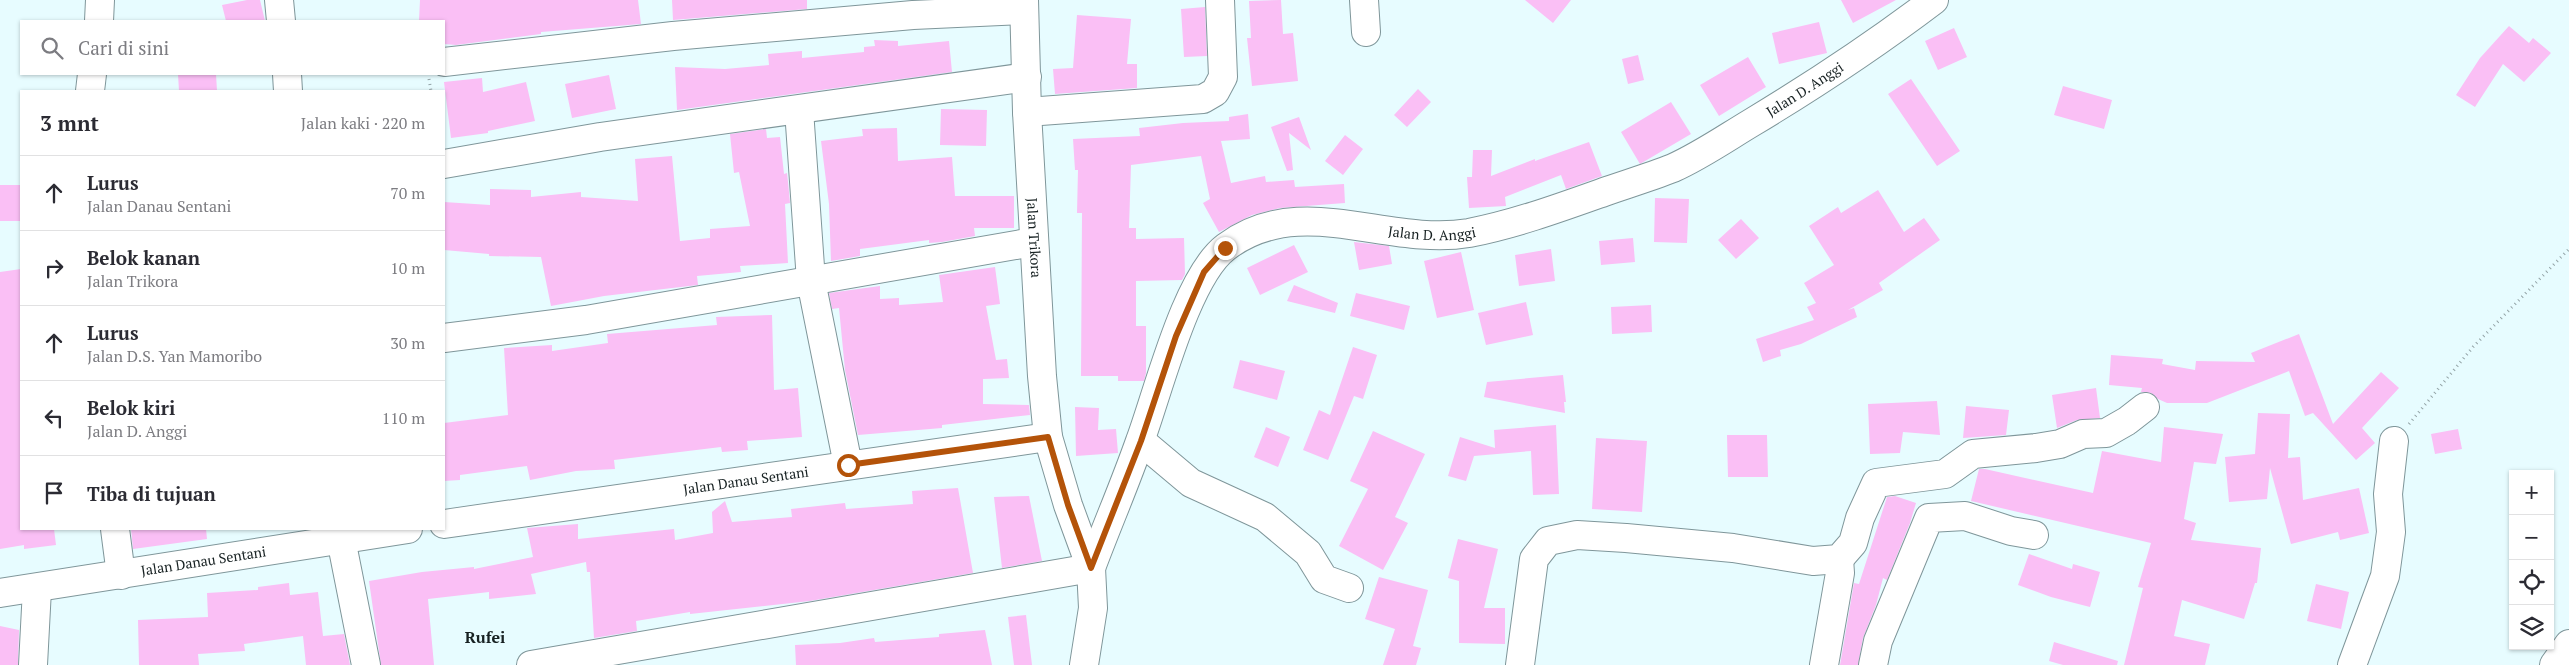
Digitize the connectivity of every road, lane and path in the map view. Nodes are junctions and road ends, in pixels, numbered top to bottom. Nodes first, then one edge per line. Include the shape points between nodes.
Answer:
1 (100, 0) edge
2 (279, 0) edge
3 (1220, 0) edge
4 (1364, 0) edge
5 (1934, 0) edge
6 (1024, 5) edge
7 (98, 20) edge
8 (281, 20) edge
9 (1366, 32) dead end
10 (445, 62) edge
11 (92, 75) edge
12 (287, 75) edge
13 (1027, 77) junction
14 (90, 90) edge
15 (288, 90) edge
16 (799, 110) junction
17 (1027, 112) junction
18 (445, 164) edge
19 (1034, 242) junction
20 (2569, 250) edge
21 (810, 281) junction
22 (445, 338) edge
23 (2145, 406) dead end
24 (1048, 437) junction
25 (1141, 441) junction
26 (2394, 441) joint
27 (848, 465) junction
28 (445, 524) edge
29 (115, 530) edge
30 (394, 530) edge
31 (340, 534) edge
32 (2034, 535) dead end
33 (1839, 559) junction
34 (1091, 568) junction
35 (121, 575) junction
36 (1349, 588) dead end
37 (37, 589) junction
38 (0, 593) edge
39 (2569, 644) edge
40 (33, 665) edge
41 (366, 665) edge
42 (531, 665) edge
43 (1084, 665) edge
44 (1520, 665) edge
45 (1824, 665) edge
46 (1873, 665) edge
47 (2352, 665) edge
48 (2554, 665) edge

1 - 7 street
2 - 8 street
3 - 17 street via 1224,77 1215,92 1203,99
4 - 9 street
5 - 25 street, Jalan D. Anggi via 1791,99 1675,167 1566,206 1466,234 1375,229 1320,220 1289,222 1257,230 1225,248 1204,272 1176,336
6 - 10 street via 673,36
6 - 13 street, Jalan Trikora
11 - 14 street
12 - 15 street
13 - 16 street
13 - 17 street, Jalan Trikora
16 - 18 street via 600,137
16 - 21 street
17 - 19 street, Jalan Trikora
19 - 21 street
19 - 24 street, Jalan Trikora
20 - 26 path via 2473,348
21 - 22 street via 586,320
21 - 27 street
23 - 33 street via 2106,433 2083,434 2060,444 2036,448 1973,454 1945,474 1876,483 1853,543
24 - 27 street, Jalan Danau Sentani
24 - 34 street, Jalan Trikora
25 - 34 street, Jalan D. Anggi
25 - 36 street via 1191,483 1265,516 1308,553 1324,579
26 - 47 street via 2388,494 2391,532 2385,576
27 - 28 street, Jalan Danau Sentani
29 - 35 street
30 - 31 street, Jalan Danau Sentani
31 - 35 street, Jalan Danau Sentani
31 - 41 street
32 - 46 street via 1965,516 1929,518 1878,641
33 - 44 street via 1814,561 1733,548 1626,538 1577,535 1548,540 1534,559
33 - 45 street via 1840,573
34 - 42 street
34 - 43 street via 1093,608
35 - 37 street, Jalan Danau Sentani
37 - 38 street, Jalan Danau Sentani
37 - 40 street
39 - 48 street

